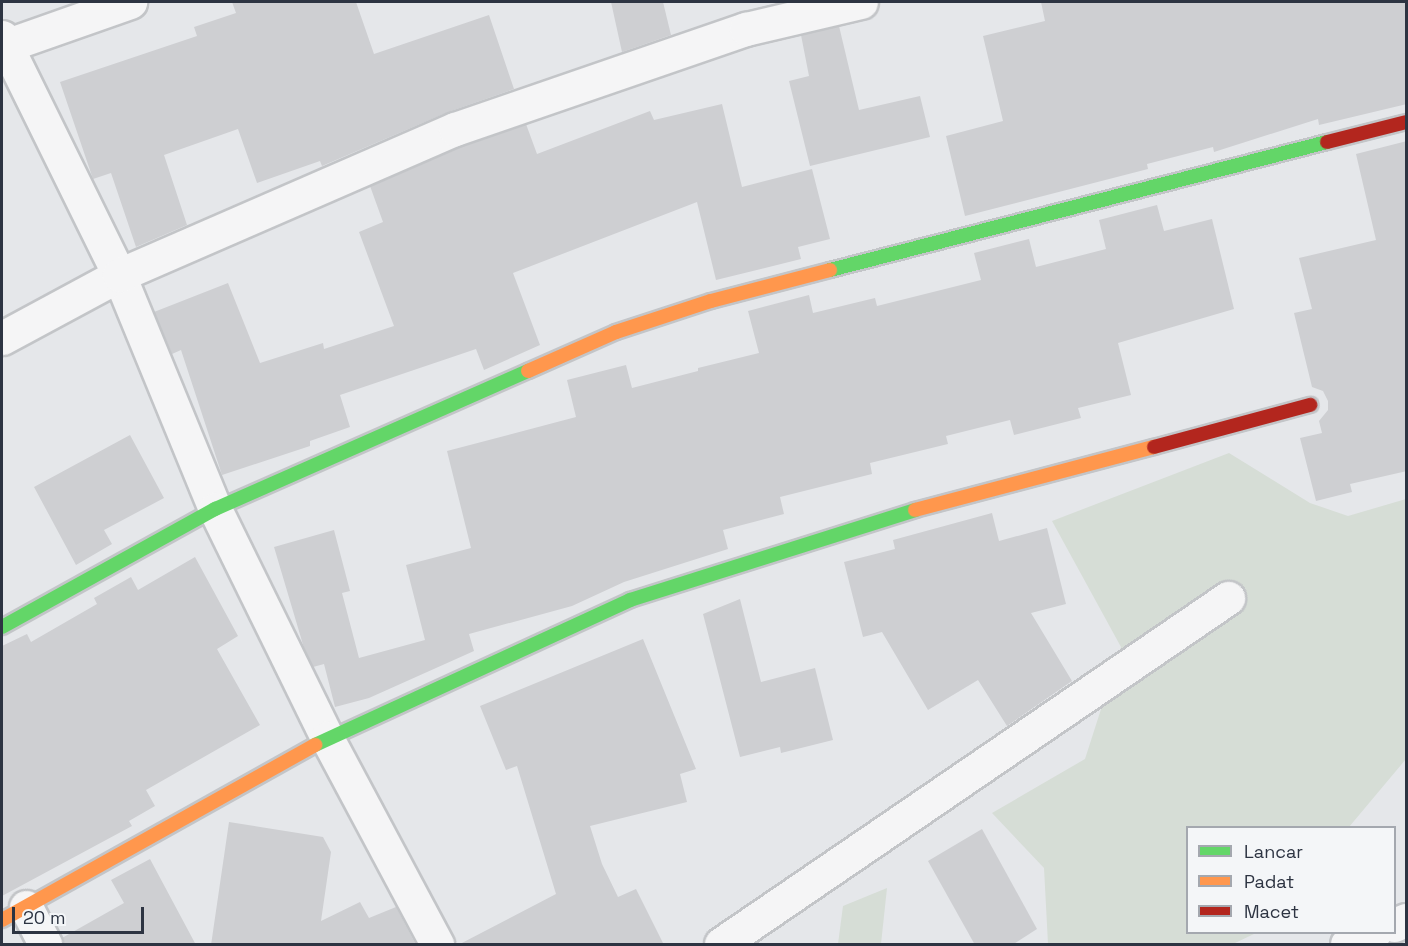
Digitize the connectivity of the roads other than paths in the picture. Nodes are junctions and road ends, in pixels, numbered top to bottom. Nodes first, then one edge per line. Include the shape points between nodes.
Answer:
1 (130, 2) edge
2 (861, 2) edge
3 (3, 43) edge
4 (1407, 122) edge
5 (119, 274) junction
6 (2, 338) edge
7 (1310, 405) dead end
8 (214, 508) junction
9 (1228, 598) dead end
10 (2, 627) edge
11 (327, 738) junction
12 (14, 914) edge
13 (1373, 934) edge
14 (45, 945) edge
15 (436, 945) edge
16 (721, 945) edge
17 (1347, 945) edge

1 - 3 street
2 - 5 street via 746,29 455,129
3 - 5 street
4 - 8 street via 711,301 616,332
5 - 6 street
5 - 8 street
7 - 11 street via 901,514 630,600
8 - 10 street
8 - 11 street
9 - 16 street
11 - 12 street
11 - 15 street
12 - 14 street
13 - 17 street

